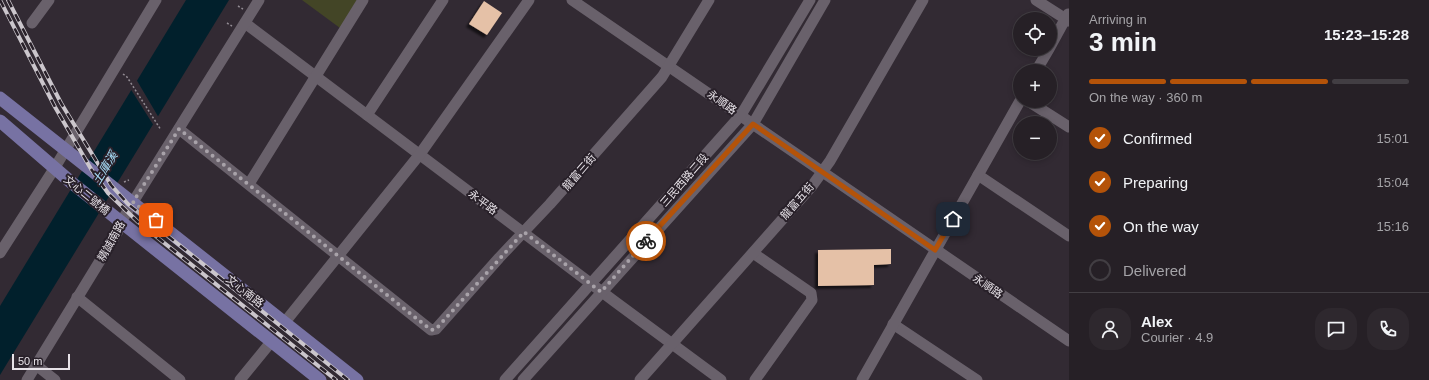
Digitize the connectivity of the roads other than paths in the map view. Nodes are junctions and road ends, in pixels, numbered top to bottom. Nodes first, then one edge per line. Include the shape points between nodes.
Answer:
1 (49, 0) edge
2 (156, 0) edge
3 (259, 0) edge
4 (363, 0) edge
5 (443, 0) edge
6 (529, 0) edge
7 (572, 0) edge
8 (709, 0) edge
9 (810, 0) edge
10 (825, 0) edge
11 (923, 0) edge
12 (1036, 0) edge
13 (1068, 18) edge
14 (32, 23) dead end
15 (240, 25) junction
16 (1057, 35) edge
17 (668, 65) junction
18 (316, 76) junction
19 (0, 98) edge
20 (1016, 108) edge
21 (1039, 108) edge
22 (367, 115) junction
23 (741, 115) junction
24 (0, 121) edge
25 (753, 124) junction
26 (1069, 127) edge
27 (179, 129) junction
28 (66, 150) junction
29 (420, 154) junction
30 (54, 168) junction
31 (822, 171) junction
32 (978, 174) junction
33 (249, 184) junction
34 (133, 202) junction
35 (121, 222) junction
36 (524, 232) junction
37 (1069, 236) edge
38 (935, 250) junction
39 (753, 252) junction
40 (0, 253) edge
41 (339, 256) junction
42 (592, 284) junction
43 (601, 292) junction
44 (77, 297) junction
45 (285, 322) junction
46 (893, 324) junction
47 (1069, 341) edge
48 (271, 342) junction
49 (672, 344) junction
50 (36, 365) junction
51 (966, 377) edge
52 (27, 380) edge
53 (55, 380) edge
54 (180, 380) edge
55 (240, 380) edge
56 (320, 380) edge
57 (357, 380) edge
58 (505, 380) edge
59 (523, 380) edge
60 (640, 380) edge
61 (721, 380) edge
62 (755, 380) edge
63 (862, 380) edge
64 (977, 380) edge

1 - 14 street
2 - 28 street
3 - 15 street, 精誠南路
4 - 18 street
5 - 22 street
6 - 29 street
7 - 17 street, 永順路
8 - 17 street, 龍富三街
9 - 23 street, 三民西路二段
10 - 25 street, 三民西路二段
11 - 31 street, 龍富五街
12 - 13 street
13 - 16 street
15 - 18 street, 永平路
15 - 27 street, 精誠南路
17 - 23 street, 永順路
17 - 36 street, 龍富三街 via 662,77
18 - 22 street, 永平路
18 - 33 street
19 - 28 main road
20 - 32 street
21 - 26 street
22 - 29 street, 永平路
23 - 25 street, 永順路
23 - 42 street, 三民西路二段
24 - 30 main road
25 - 31 street, 永順路
25 - 43 street, 三民西路二段
27 - 33 street
27 - 34 street, 精誠南路
28 - 30 street
28 - 34 main road, 文心二號橋
29 - 36 street, 永平路
29 - 41 street
30 - 35 main road, 文心二號橋
30 - 40 street
31 - 38 street, 永順路
31 - 39 street, 龍富五街 via 812,186
32 - 37 street
32 - 38 street
33 - 41 street
34 - 35 street, 精誠南路
34 - 45 main road, 文心南路
35 - 44 street, 精誠南路 via 117,234
35 - 48 main road, 文心南路
36 - 41 street, 龍富三街 via 436,329 431,330
36 - 42 street, 永平路
38 - 46 street
38 - 47 street, 永順路
39 - 49 street, 龍富五街
39 - 62 street via 811,293 812,300
41 - 45 street
42 - 43 street, 永平路
42 - 58 street, 三民西路二段
43 - 49 street, 永平路
43 - 59 street, 三民西路二段
44 - 50 street, 精誠南路
44 - 54 street
45 - 57 main road, 文心南路
46 - 51 street
46 - 63 street
48 - 55 street
48 - 56 main road, 文心南路
49 - 60 street, 龍富五街
49 - 61 street, 永平路
50 - 52 street, 精誠南路
50 - 53 street
51 - 64 street

